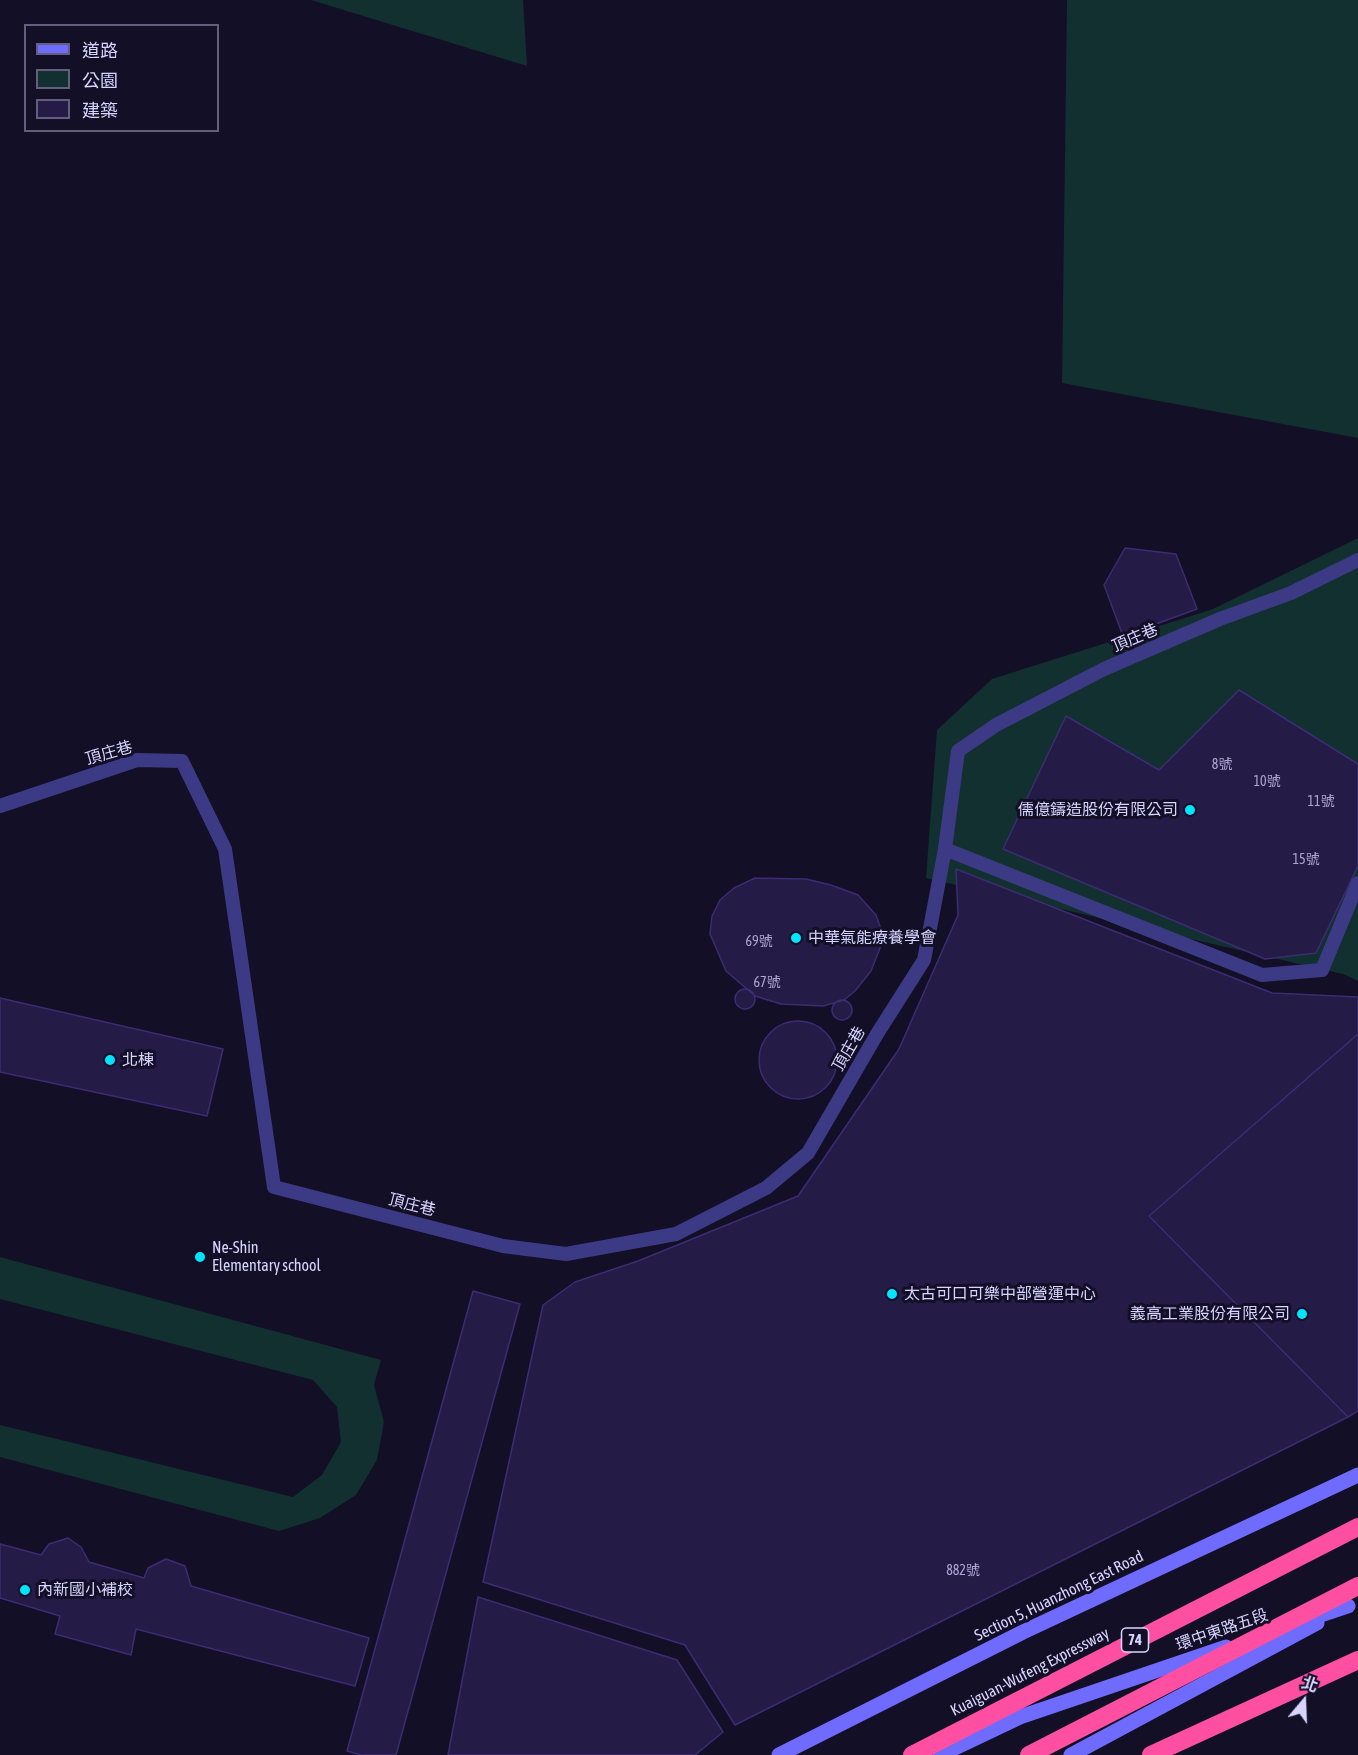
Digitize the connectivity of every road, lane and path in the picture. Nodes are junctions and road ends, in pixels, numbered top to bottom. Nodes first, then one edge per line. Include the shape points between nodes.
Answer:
1 (1358, 560) edge
2 (0, 806) edge
3 (945, 849) junction
4 (1358, 883) edge
5 (1358, 1475) edge
6 (1358, 1527) edge
7 (1358, 1586) edge
8 (1353, 1603) edge
9 (1358, 1660) edge
10 (779, 1755) edge
11 (912, 1755) edge
12 (940, 1755) edge
13 (1029, 1755) edge
14 (1071, 1755) edge
15 (1151, 1755) edge

1 - 3 lane, 頂庄巷 via 1291,593 1104,669 996,725 958,751
2 - 3 lane, 頂庄巷 via 137,760 183,761 225,849 273,1186 503,1246 566,1254 676,1234 766,1188 807,1153 924,960
3 - 4 lane via 1262,975 1322,970
5 - 10 street, Section 5, Huanzhong East Road via 1023,1632
6 - 11 highway, Kuaiguan-Wufeng Expressway / 74
7 - 13 highway, bridge
8 - 12 street, 環中東路五段 via 1020,1717
8 - 14 street
9 - 15 highway

